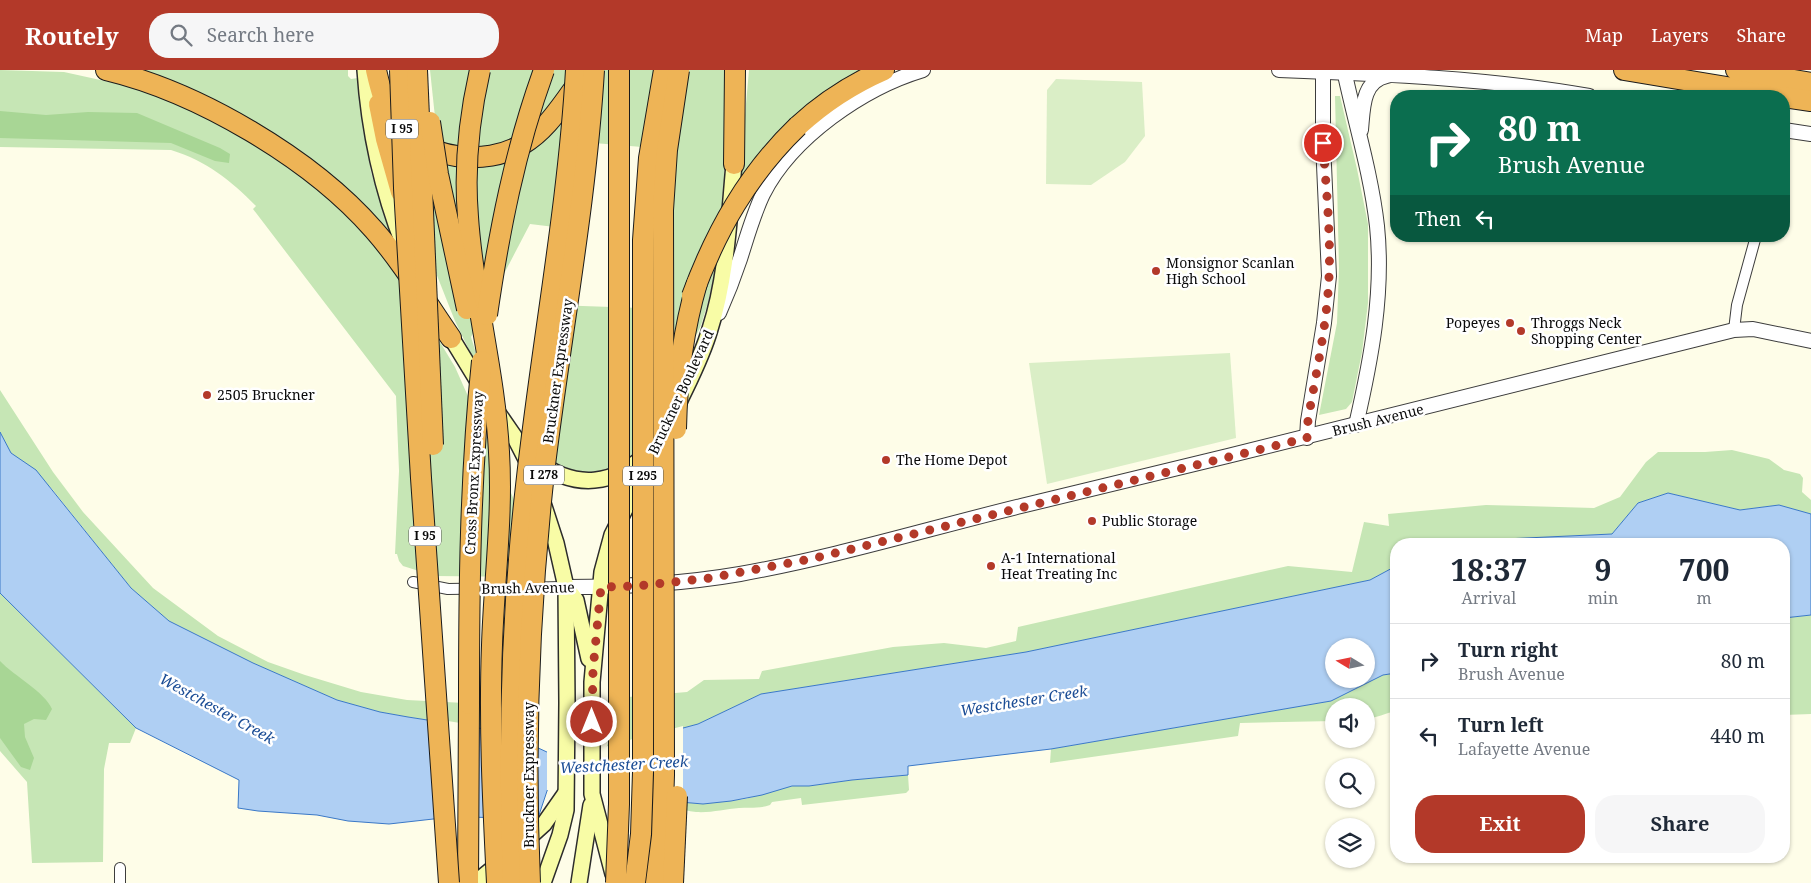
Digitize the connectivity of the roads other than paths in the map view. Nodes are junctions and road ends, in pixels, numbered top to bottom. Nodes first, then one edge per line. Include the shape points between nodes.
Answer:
1 (106, 70) edge
2 (365, 70) edge
3 (376, 70) edge
4 (400, 70) edge
5 (417, 70) edge
6 (424, 70) edge
7 (480, 70) edge
8 (544, 70) edge
9 (576, 70) edge
10 (589, 70) edge
11 (594, 70) edge
12 (619, 70) edge
13 (664, 70) edge
14 (679, 70) edge
15 (735, 70) edge
16 (742, 70) edge
17 (884, 70) edge
18 (923, 70) edge
19 (1280, 70) edge
20 (1624, 70) edge
21 (1736, 70) edge
22 (1323, 71) edge
23 (1344, 71) edge
24 (1392, 75) junction
25 (1811, 83) edge
26 (1551, 90) edge
27 (1744, 90) edge
28 (1790, 98) edge
29 (1811, 102) edge
30 (1790, 132) edge
31 (1811, 134) edge
32 (1360, 140) junction
33 (734, 164) junction
34 (1754, 242) edge
35 (697, 283) junction
36 (1734, 330) junction
37 (451, 338) junction
38 (1811, 341) edge
39 (703, 350) junction
40 (1356, 425) junction
41 (665, 429) junction
42 (514, 436) junction
43 (1307, 438) junction
44 (663, 472) junction
45 (498, 526) junction
46 (413, 582) dead end
47 (566, 587) junction
48 (601, 587) junction
49 (593, 670) junction
50 (566, 791) junction
51 (592, 794) junction
52 (120, 868) dead end
53 (120, 883) edge
54 (449, 883) edge
55 (468, 883) edge
56 (475, 883) edge
57 (497, 883) edge
58 (513, 883) edge
59 (530, 883) edge
60 (543, 883) edge
61 (579, 883) edge
62 (616, 883) edge
63 (635, 883) edge
64 (656, 883) edge
65 (673, 883) edge

1 - 37 highway via 188,99 254,135 308,171 376,232
2 - 37 main road via 374,142 392,213 411,263
3 - 10 highway via 388,109 404,132 437,150 476,158 505,152 530,140 553,118
3 - 37 highway via 380,109 390,153 410,222
4 - 54 highway, I 95, bridge via 421,471
5 - 54 highway, bridge via 449,790
6 - 45 highway, bridge via 436,162 490,430
7 - 45 highway, bridge via 470,125 467,207 496,414 500,469
8 - 55 highway, Cross Bronx Expressway, bridge via 520,144 502,222 485,328 469,558
9 - 58 highway, Bruckner Expressway / I 278, bridge via 565,190 518,569 511,709
11 - 59 highway, Bruckner Expressway / I 278, bridge via 583,194 536,553 528,713
12 - 62 highway, bridge via 619,804
13 - 63 highway, I 295, bridge via 648,168 643,240 643,779
14 - 44 highway, bridge via 663,210
15 - 33 highway
16 - 33 main road, Bruckner Boulevard
17 - 35 highway, bridge via 834,97 798,126 762,164 714,242
18 - 39 street via 890,82 843,110 805,140 781,166 760,203 728,293
19 - 22 street
20 - 27 highway
21 - 25 highway
22 - 23 street
22 - 43 street via 1329,276
23 - 24 street
23 - 32 street
24 - 26 street
24 - 32 street via 1378,78 1368,89
28 - 29 highway
30 - 31 street
32 - 40 street via 1375,213 1378,271 1372,344
33 - 39 main road, Bruckner Boulevard via 721,280
34 - 36 street via 1737,305
35 - 44 highway, bridge via 676,352
35 - 65 highway, bridge via 683,341 676,411 677,788
36 - 38 street, Brush Avenue via 1753,329
36 - 40 street, Brush Avenue
37 - 42 main road
39 - 41 main road, Bruckner Boulevard
40 - 43 street, Brush Avenue
41 - 42 main road via 636,463 613,476 597,480 577,480 558,475 536,460
41 - 48 main road, Bruckner Boulevard via 612,535 604,560
42 - 47 main road via 532,472 552,526
43 - 48 street, Brush Avenue via 811,559 710,578
44 - 64 highway, bridge via 664,789
45 - 57 highway, bridge via 491,699
46 - 47 street, Brush Avenue via 448,589
47 - 48 street, Brush Avenue
47 - 49 main road via 576,600
47 - 50 main road
48 - 49 main road, Bruckner Boulevard
49 - 51 main road, Bruckner Boulevard
50 - 56 main road via 544,824
50 - 60 main road via 562,828
51 - 61 main road
51 - 62 main road, Bruckner Boulevard
52 - 53 street

